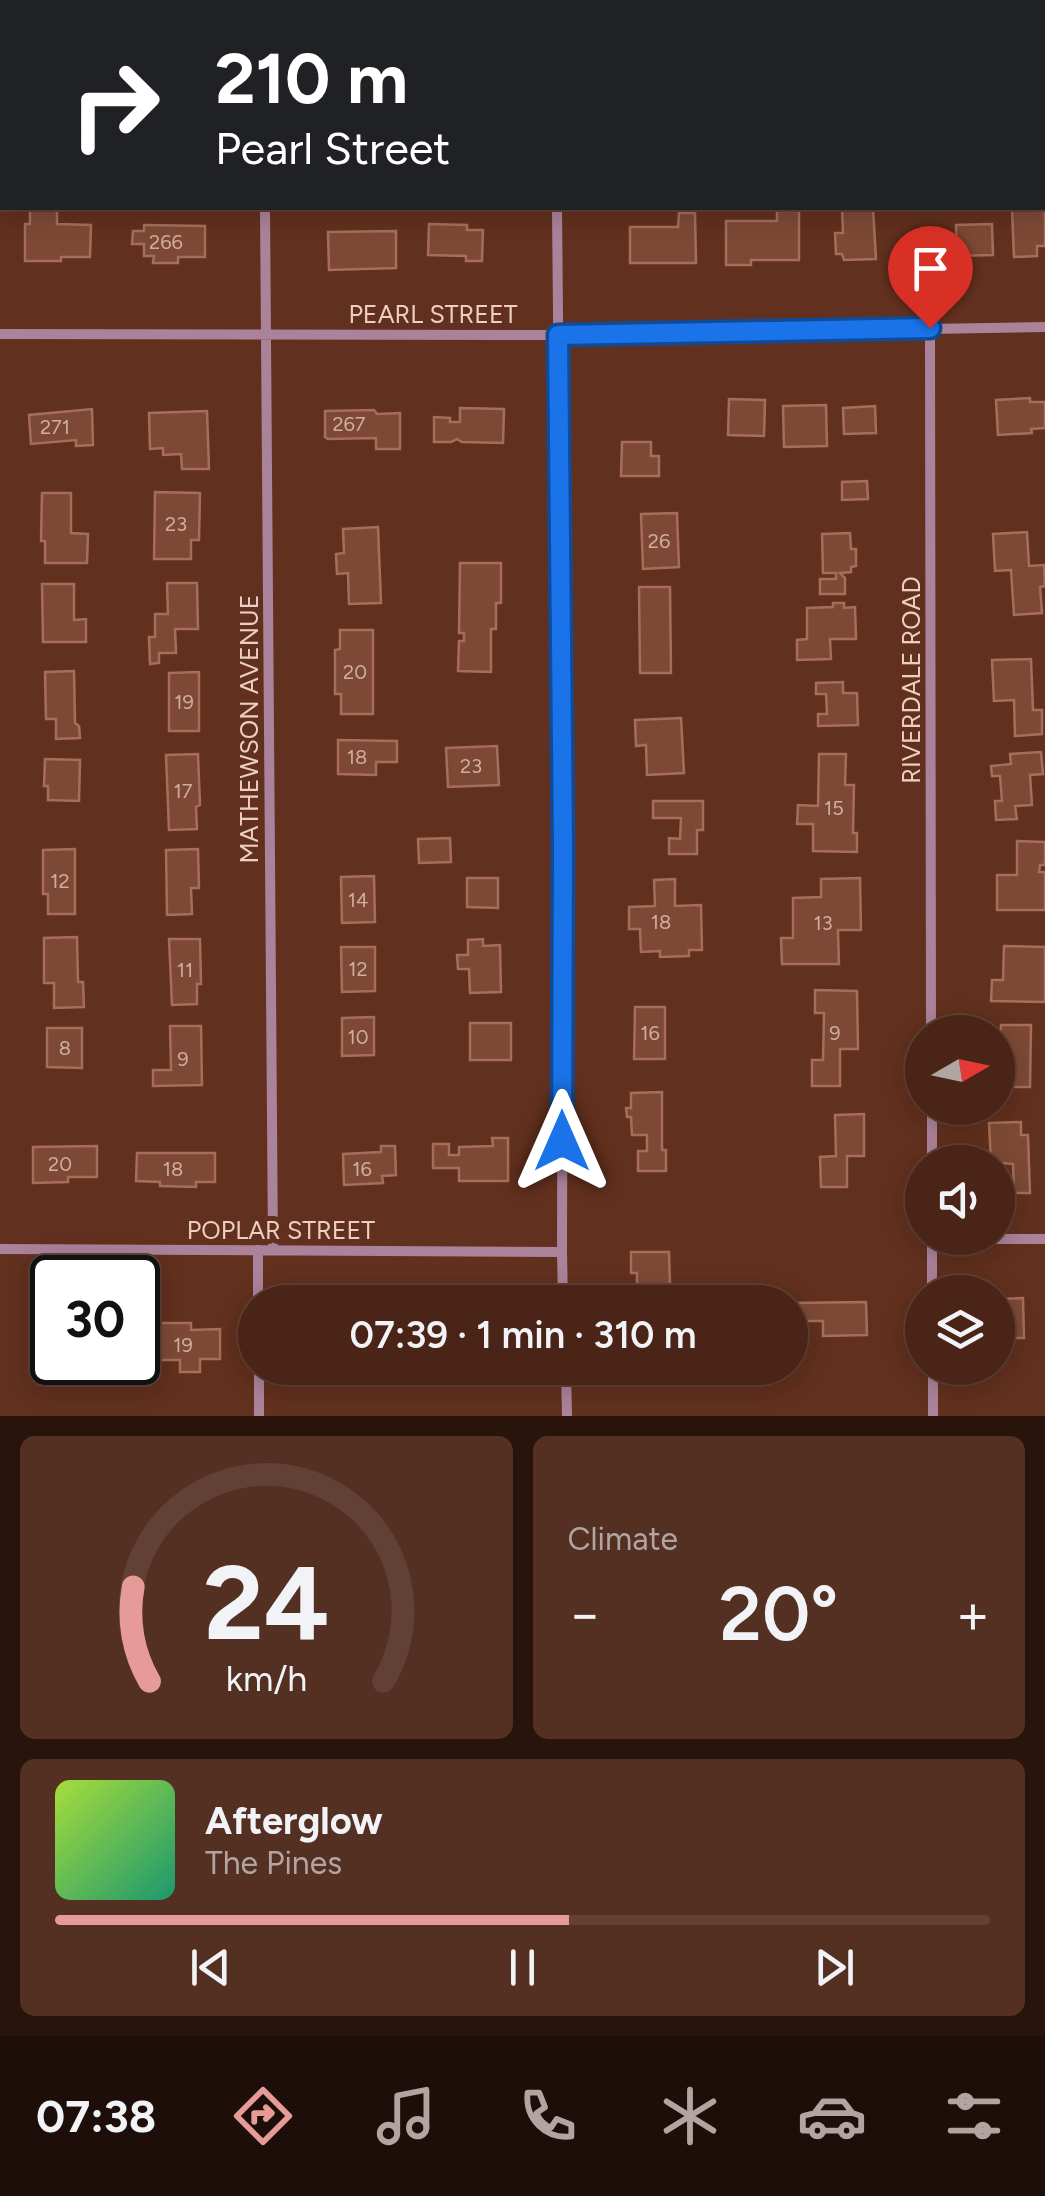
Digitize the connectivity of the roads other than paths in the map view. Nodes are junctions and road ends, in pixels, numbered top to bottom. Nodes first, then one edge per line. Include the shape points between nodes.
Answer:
1 (264, 210) edge
2 (557, 210) edge
3 (1045, 326) edge
4 (930, 328) junction
5 (0, 334) edge
6 (265, 334) junction
7 (558, 335) junction
8 (932, 1015) edge
9 (1015, 1239) edge
10 (1045, 1240) edge
11 (0, 1249) edge
12 (258, 1250) junction
13 (273, 1250) junction
14 (562, 1252) junction
15 (258, 1285) edge
16 (563, 1285) edge
17 (259, 1385) edge
18 (566, 1385) edge
19 (933, 1385) edge
20 (260, 1416) edge
21 (567, 1416) edge
22 (934, 1416) edge

1 - 6 street, MATHEWSON AVENUE
2 - 7 street
3 - 4 street, PEARL STREET
4 - 7 street, PEARL STREET
4 - 8 street, RIVERDALE ROAD
5 - 6 street, PEARL STREET
6 - 7 street, PEARL STREET
6 - 13 street, MATHEWSON AVENUE
7 - 14 street
9 - 10 street
11 - 12 street, POPLAR STREET
12 - 13 street, POPLAR STREET
12 - 15 street
13 - 14 street, POPLAR STREET
14 - 16 street
17 - 20 street
18 - 21 street
19 - 22 street

